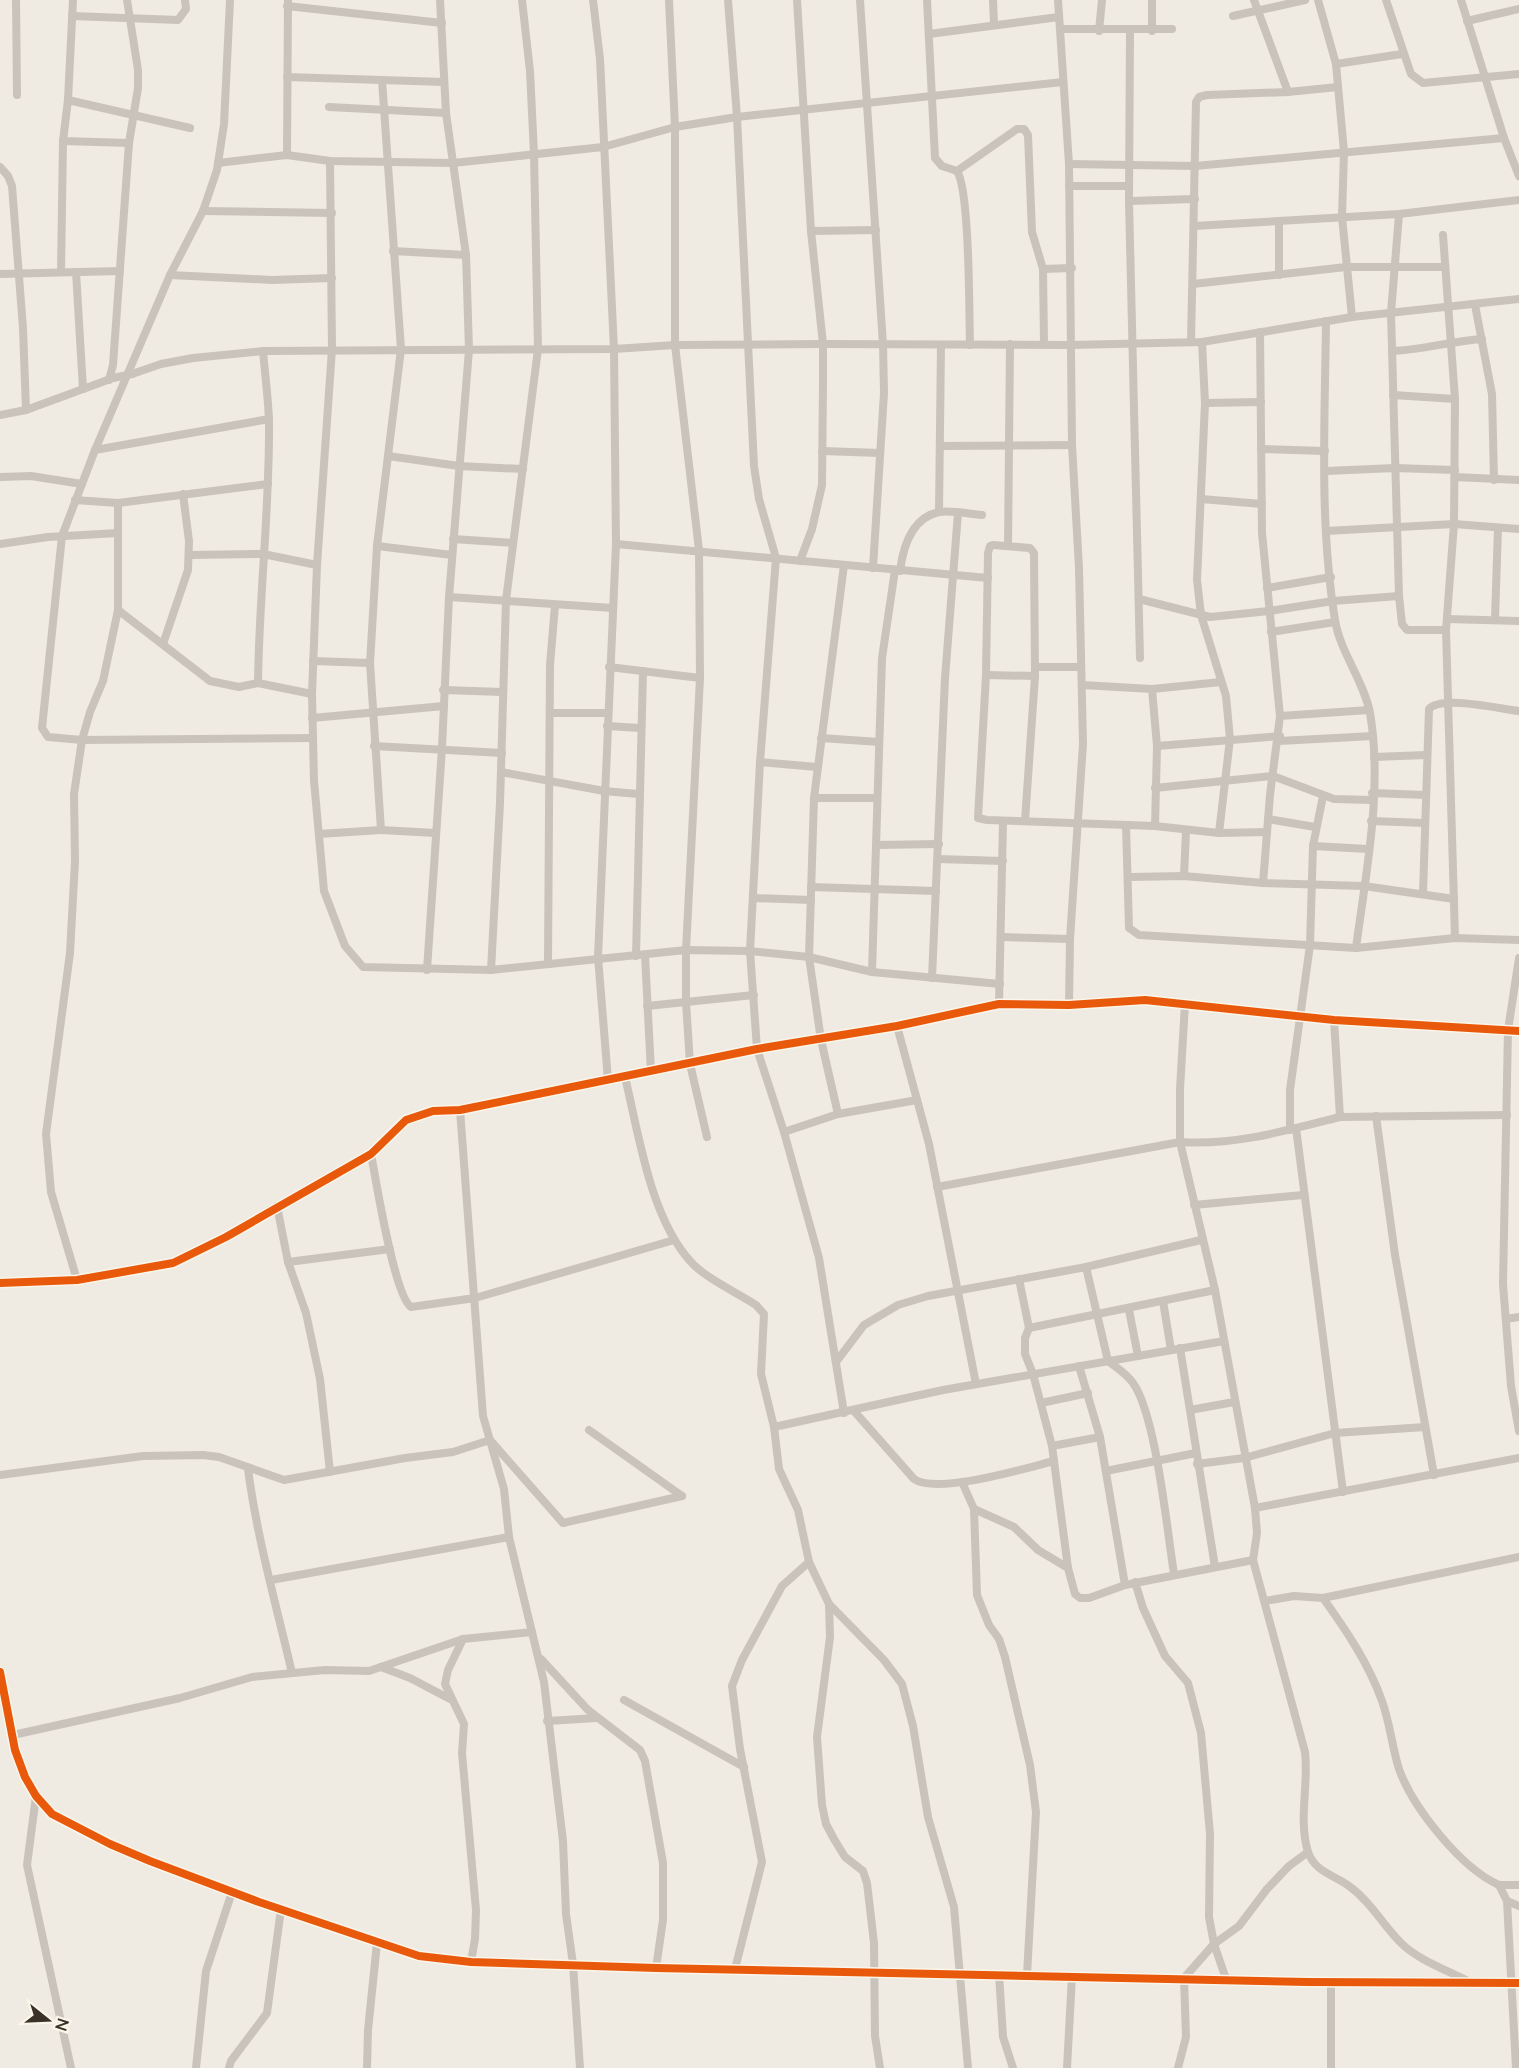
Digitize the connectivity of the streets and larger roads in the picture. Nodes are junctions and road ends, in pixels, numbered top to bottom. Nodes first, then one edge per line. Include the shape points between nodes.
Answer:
1 (16, 0) edge
2 (73, 0) edge
3 (127, 0) edge
4 (185, 0) edge
5 (230, 0) edge
6 (440, 0) edge
7 (522, 0) edge
8 (593, 0) edge
9 (669, 0) edge
10 (728, 0) edge
11 (796, 0) edge
12 (860, 0) edge
13 (927, 0) edge
14 (993, 0) edge
15 (1058, 0) edge
16 (1102, 0) edge
17 (1152, 0) edge
18 (1254, 0) edge
19 (1305, 0) edge
20 (1318, 0) edge
21 (1386, 0) edge
22 (1461, 0) edge
23 (288, 3) edge
24 (1519, 9) edge
25 (1258, 11) junction
26 (72, 16) junction
27 (1233, 16) dead end
28 (1059, 17) junction
29 (130, 20) junction
30 (1467, 21) junction
31 (442, 23) junction
32 (994, 23) junction
33 (1060, 29) junction
34 (1172, 29) dead end
35 (1099, 31) junction
36 (1130, 31) junction
37 (1152, 31) junction
38 (929, 34) junction
39 (1402, 54) junction
40 (1336, 64) junction
41 (1519, 74) edge
42 (287, 77) junction
43 (1484, 78) junction
44 (382, 80) junction
45 (444, 82) junction
46 (1063, 82) junction
47 (1338, 87) junction
48 (1288, 92) junction
49 (17, 95) dead end
50 (932, 97) junction
51 (68, 100) junction
52 (868, 103) junction
53 (329, 107) dead end
54 (383, 109) junction
55 (803, 110) junction
56 (446, 113) junction
57 (134, 114) junction
58 (737, 117) junction
59 (675, 127) junction
60 (190, 128) dead end
61 (1504, 138) junction
62 (63, 141) junction
63 (129, 143) junction
64 (603, 147) junction
65 (1344, 152) junction
66 (534, 154) junction
67 (287, 155) junction
68 (330, 161) junction
69 (389, 161) junction
70 (218, 163) junction
71 (453, 163) junction
72 (1069, 164) junction
73 (1128, 165) junction
74 (1195, 166) junction
75 (0, 167) edge
76 (957, 171) junction
77 (1519, 176) edge
78 (1069, 186) junction
79 (1129, 186) junction
80 (1195, 199) junction
81 (1519, 200) edge
82 (1129, 201) junction
83 (203, 211) junction
84 (332, 213) junction
85 (1399, 214) junction
86 (1342, 217) junction
87 (1279, 221) junction
88 (1194, 226) junction
89 (876, 230) junction
90 (812, 231) junction
91 (1443, 235) dead end
92 (393, 251) junction
93 (466, 255) junction
94 (1394, 266) junction
95 (1346, 267) junction
96 (1444, 267) junction
97 (1072, 268) junction
98 (1043, 269) junction
99 (61, 272) junction
100 (76, 272) junction
101 (120, 272) junction
102 (0, 274) edge
103 (19, 274) junction
104 (170, 275) junction
105 (1279, 275) junction
106 (332, 278) junction
107 (1193, 284) junction
108 (1519, 299) edge
109 (1475, 305) junction
110 (1448, 306) junction
111 (1391, 313) junction
112 (1352, 317) junction
113 (1326, 321) junction
114 (1260, 332) junction
115 (1482, 339) junction
116 (1452, 341) junction
117 (1191, 342) junction
118 (1202, 342) junction
119 (823, 344) junction
120 (883, 344) junction
121 (1010, 344) junction
122 (1044, 344) junction
123 (675, 345) junction
124 (748, 345) junction
125 (941, 345) junction
126 (970, 345) junction
127 (1071, 345) junction
128 (1134, 345) junction
129 (332, 349) junction
130 (538, 349) junction
131 (614, 349) junction
132 (401, 350) junction
133 (469, 350) junction
134 (263, 351) junction
135 (1392, 351) junction
136 (110, 379) junction
137 (83, 389) junction
138 (1393, 395) junction
139 (1455, 399) junction
140 (1261, 402) junction
141 (1205, 403) junction
142 (26, 410) junction
143 (0, 415) edge
144 (268, 419) junction
145 (1072, 444) junction
146 (1007, 445) junction
147 (940, 446) junction
148 (1262, 448) junction
149 (95, 450) junction
150 (822, 451) junction
151 (1325, 451) junction
152 (880, 453) junction
153 (388, 456) junction
154 (459, 466) junction
155 (1395, 468) junction
156 (523, 469) junction
157 (1326, 471) junction
158 (1455, 473) junction
159 (0, 477) edge
160 (1494, 480) junction
161 (1519, 480) edge
162 (82, 484) junction
163 (267, 484) junction
164 (183, 494) junction
165 (1201, 499) junction
166 (75, 500) junction
167 (118, 503) junction
168 (1262, 504) junction
169 (939, 512) junction
170 (958, 513) junction
171 (982, 515) dead end
172 (1454, 524) junction
173 (1396, 528) junction
174 (1498, 528) junction
175 (1519, 529) edge
176 (1326, 531) junction
177 (118, 533) junction
178 (62, 536) junction
179 (453, 539) junction
180 (513, 543) junction
181 (0, 544) edge
182 (616, 544) junction
183 (377, 546) junction
184 (1008, 546) junction
185 (699, 550) junction
186 (263, 554) junction
187 (190, 555) junction
188 (452, 555) junction
189 (776, 558) junction
190 (800, 561) junction
191 (317, 565) junction
192 (844, 565) junction
193 (873, 568) junction
194 (897, 570) junction
195 (953, 576) junction
196 (1331, 577) junction
197 (988, 578) junction
198 (1267, 588) junction
199 (1399, 596) junction
200 (449, 597) junction
201 (1139, 599) junction
202 (506, 600) junction
203 (1333, 601) junction
204 (555, 604) junction
205 (613, 608) junction
206 (118, 610) junction
207 (1269, 611) junction
208 (1201, 615) junction
209 (1447, 619) junction
210 (1494, 619) junction
211 (1519, 621) edge
212 (1335, 622) junction
213 (1446, 630) junction
214 (1271, 633) junction
215 (163, 644) junction
216 (1140, 658) dead end
217 (313, 661) junction
218 (370, 663) junction
219 (609, 667) junction
220 (1081, 667) junction
221 (643, 671) junction
222 (1035, 672) junction
223 (987, 675) junction
224 (700, 678) junction
225 (1221, 682) junction
226 (258, 683) junction
227 (1082, 685) junction
228 (1152, 689) junction
229 (443, 690) junction
230 (502, 692) junction
231 (312, 694) junction
232 (1450, 702) junction
233 (444, 706) junction
234 (1369, 710) junction
235 (373, 711) junction
236 (1519, 711) edge
237 (551, 713) junction
238 (607, 713) junction
239 (1280, 716) junction
240 (312, 718) junction
241 (607, 726) junction
242 (640, 728) junction
243 (1373, 736) junction
244 (313, 738) junction
245 (821, 738) junction
246 (1279, 738) junction
247 (1230, 739) junction
248 (82, 740) junction
249 (879, 742) junction
250 (375, 746) junction
251 (1157, 746) junction
252 (442, 748) junction
253 (502, 753) junction
254 (1426, 755) junction
255 (1374, 757) junction
256 (760, 762) junction
257 (817, 767) junction
258 (501, 772) junction
259 (1273, 776) junction
260 (1226, 781) junction
261 (551, 782) junction
262 (1155, 788) junction
263 (604, 791) junction
264 (638, 794) junction
265 (1425, 795) junction
266 (1323, 796) junction
267 (1372, 797) junction
268 (814, 798) junction
269 (877, 798) junction
270 (1268, 819) junction
271 (1004, 821) junction
272 (1026, 821) junction
273 (1371, 821) junction
274 (1079, 823) junction
275 (1425, 823) junction
276 (1126, 825) junction
277 (1155, 826) junction
278 (1315, 826) junction
279 (381, 830) junction
280 (1186, 831) junction
281 (1267, 832) junction
282 (436, 833) junction
283 (1219, 833) junction
284 (319, 834) junction
285 (939, 844) junction
286 (876, 845) junction
287 (1313, 846) junction
288 (1368, 849) junction
289 (938, 859) junction
290 (1003, 861) junction
291 (1184, 876) junction
292 (1130, 877) junction
293 (1263, 883) junction
294 (1311, 885) junction
295 (1364, 886) junction
296 (811, 887) junction
297 (875, 887) junction
298 (936, 891) junction
299 (1423, 894) junction
300 (753, 898) junction
301 (1454, 898) junction
302 (811, 900) junction
303 (1001, 937) junction
304 (1455, 938) junction
305 (1070, 939) junction
306 (1519, 940) edge
307 (1310, 945) junction
308 (1356, 948) junction
309 (686, 950) junction
310 (750, 951) junction
311 (640, 956) junction
312 (598, 957) junction
313 (809, 957) junction
314 (1519, 958) edge
315 (548, 963) junction
316 (427, 970) junction
317 (491, 970) junction
318 (872, 972) junction
319 (932, 978) junction
320 (1000, 984) junction
321 (754, 995) junction
322 (686, 1002) junction
323 (999, 1004) junction
324 (1185, 1004) junction
325 (1069, 1005) junction
326 (647, 1006) junction
327 (1299, 1016) junction
328 (1335, 1020) junction
329 (897, 1026) junction
330 (1508, 1030) junction
331 (1519, 1031) edge
332 (821, 1040) junction
333 (757, 1049) junction
334 (690, 1064) junction
335 (651, 1072) junction
336 (625, 1077) junction
337 (608, 1080) junction
338 (917, 1100) junction
339 (460, 1110) junction
340 (838, 1114) junction
341 (1508, 1115) junction
342 (1376, 1116) junction
343 (1340, 1117) junction
344 (1293, 1129) junction
345 (784, 1132) junction
346 (707, 1137) dead end
347 (1180, 1142) junction
348 (371, 1155) junction
349 (937, 1187) junction
350 (1303, 1195) junction
351 (1194, 1205) junction
352 (277, 1206) junction
353 (674, 1240) junction
354 (1201, 1240) junction
355 (390, 1249) junction
356 (288, 1262) junction
357 (1086, 1267) junction
358 (1019, 1279) junction
359 (77, 1280) junction
360 (0, 1283) edge
361 (1215, 1290) junction
362 (958, 1292) junction
363 (475, 1298) junction
364 (1163, 1301) junction
365 (1129, 1310) junction
366 (1096, 1315) junction
367 (1519, 1317) edge
368 (1506, 1319) junction
369 (1029, 1328) junction
370 (1224, 1341) junction
371 (1176, 1349) junction
372 (1138, 1356) junction
373 (1108, 1361) junction
374 (836, 1362) junction
375 (1079, 1366) junction
376 (1033, 1374) junction
377 (976, 1384) junction
378 (1088, 1393) junction
379 (1234, 1402) junction
380 (1041, 1403) junction
381 (1517, 1409) edge
382 (854, 1410) junction
383 (1190, 1410) junction
384 (844, 1413) junction
385 (774, 1427) junction
386 (1425, 1427) junction
387 (589, 1430) dead end
388 (1519, 1431) edge
389 (1335, 1433) junction
390 (1100, 1437) junction
391 (490, 1440) junction
392 (1052, 1446) junction
393 (1196, 1453) junction
394 (1244, 1458) junction
395 (1519, 1458) edge
396 (1054, 1461) junction
397 (1156, 1463) junction
398 (1197, 1464) junction
399 (248, 1469) junction
400 (1106, 1471) junction
401 (330, 1472) junction
402 (0, 1475) edge
403 (1434, 1475) junction
404 (962, 1482) junction
405 (1343, 1492) junction
406 (1255, 1508) junction
407 (974, 1509) junction
408 (509, 1537) junction
409 (1519, 1557) edge
410 (1253, 1560) junction
411 (809, 1562) junction
412 (1215, 1567) junction
413 (1068, 1568) junction
414 (1174, 1574) junction
415 (271, 1580) junction
416 (1135, 1582) junction
417 (1125, 1585) junction
418 (1323, 1598) junction
419 (1265, 1601) junction
420 (829, 1604) junction
421 (532, 1632) junction
422 (463, 1640) junction
423 (539, 1657) junction
424 (381, 1667) junction
425 (0, 1672) edge
426 (292, 1673) junction
427 (450, 1699) junction
428 (624, 1700) dead end
429 (598, 1718) junction
430 (548, 1721) junction
431 (13, 1735) junction
432 (744, 1767) junction
433 (36, 1796) junction
434 (1308, 1852) junction
435 (1499, 1885) junction
436 (1519, 1885) edge
437 (232, 1892) junction
438 (1507, 1901) junction
439 (1519, 1906) edge
440 (281, 1909) junction
441 (377, 1943) junction
442 (1214, 1944) junction
443 (471, 1962) junction
444 (573, 1964) junction
445 (656, 1968) junction
446 (735, 1969) junction
447 (874, 1973) junction
448 (960, 1974) junction
449 (999, 1974) junction
450 (1027, 1975) junction
451 (1072, 1976) junction
452 (1184, 1978) junction
453 (1226, 1979) junction
454 (1331, 1982) junction
455 (1471, 1983) junction
456 (1516, 1983) edge
457 (71, 2068) edge
458 (196, 2068) edge
459 (229, 2068) edge
460 (367, 2068) edge
461 (580, 2068) edge
462 (880, 2068) edge
463 (968, 2068) edge
464 (1013, 2068) edge
465 (1067, 2068) edge
466 (1178, 2068) edge
467 (1331, 2068) edge
468 (1515, 2068) edge

1 - 49 street
2 - 26 street
3 - 29 street
4 - 29 street via 186,9 178,20
5 - 70 street via 224,124
6 - 31 street
7 - 66 street
8 - 64 street
9 - 59 street
10 - 58 street
11 - 55 street
12 - 52 street
13 - 38 street
14 - 32 street
15 - 28 street
16 - 35 street
17 - 37 street
18 - 25 street
19 - 25 street
20 - 40 street
21 - 39 street
22 - 30 street
23 - 31 street
23 - 42 street
24 - 30 street
25 - 27 street
25 - 48 street
26 - 29 street
26 - 51 street
28 - 32 street
28 - 33 street
29 - 57 street via 138,70
30 - 43 street
31 - 45 street
32 - 38 street
33 - 35 street
33 - 46 street
34 - 37 street
35 - 36 street
36 - 37 street
36 - 73 street
38 - 50 street
39 - 40 street
39 - 43 street via 1411,74 1423,83
40 - 47 street
41 - 43 street
42 - 44 street
42 - 67 street
43 - 61 street
44 - 45 street
44 - 54 street
45 - 56 street
46 - 50 street
46 - 72 street
47 - 48 street
47 - 65 street
48 - 74 street via 1199,97 1195,110
50 - 52 street
50 - 76 street via 935,158 942,166
51 - 57 street
51 - 62 street
52 - 55 street
52 - 89 street
53 - 54 street
54 - 56 street
54 - 69 street
55 - 58 street
55 - 90 street
56 - 71 street
57 - 60 street
57 - 63 street
58 - 59 street
58 - 124 street
59 - 64 street
59 - 123 street
61 - 65 street
61 - 77 street
62 - 63 street
62 - 99 street
63 - 101 street
64 - 66 street
64 - 131 street
65 - 74 street
65 - 86 street
66 - 71 street
66 - 130 street
67 - 68 street
67 - 70 street
68 - 69 street
68 - 84 street
69 - 71 street
69 - 92 street
70 - 83 street
71 - 93 street
72 - 73 street
72 - 78 street
73 - 74 street
73 - 79 street
74 - 80 street
75 - 103 street via 12,186
76 - 98 street via 1017,129 1025,130 1032,232
76 - 126 street via 962,182
78 - 79 street
78 - 97 street
79 - 82 street
80 - 82 street
80 - 88 street
81 - 85 street
82 - 128 street
83 - 84 street
83 - 104 street
84 - 106 street
85 - 86 street
85 - 94 street
86 - 87 street
86 - 95 street
87 - 88 street
87 - 105 street
88 - 107 street
89 - 90 street
89 - 120 street
90 - 119 street
91 - 96 street
92 - 93 street
92 - 132 street
93 - 133 street
94 - 95 street
94 - 96 street
94 - 111 street
95 - 105 street
95 - 112 street
96 - 110 street
97 - 98 street
97 - 127 street
98 - 122 street
99 - 100 street
99 - 103 street
100 - 101 street
100 - 137 street
101 - 136 street
102 - 103 street
103 - 142 street
104 - 106 street via 272,280
104 - 149 street
105 - 107 street
106 - 129 street
107 - 117 street
108 - 109 street
109 - 110 street
109 - 115 street
110 - 111 street
110 - 116 street
111 - 112 street
111 - 135 street
112 - 113 street
113 - 114 street
113 - 151 street
114 - 118 street
114 - 140 street
115 - 116 street
115 - 160 street via 1492,394
116 - 135 street via 1424,350
116 - 139 street
117 - 118 street
117 - 128 street
118 - 141 street
119 - 120 street
119 - 124 street
119 - 150 street
120 - 125 street
120 - 152 street
121 - 122 street
121 - 126 street
121 - 146 street
122 - 127 street
123 - 124 street
123 - 131 street
123 - 185 street
124 - 189 street via 759,499
125 - 126 street
125 - 147 street
127 - 128 street
127 - 145 street
128 - 201 street
129 - 132 street
129 - 134 street
129 - 191 street
130 - 131 street
130 - 133 street
130 - 156 street
131 - 182 street
132 - 133 street
132 - 153 street
133 - 154 street
134 - 136 street, bridge via 161,364
134 - 144 street
135 - 138 street
136 - 137 street
137 - 142 street
138 - 139 street
138 - 155 street
139 - 158 street
140 - 141 street
140 - 148 street
141 - 165 street
142 - 143 street
144 - 149 street
144 - 163 street
145 - 146 street
145 - 220 street
146 - 147 street
146 - 184 street
147 - 169 street
148 - 151 street
148 - 168 street
149 - 162 street
150 - 152 street
150 - 190 street via 822,485
151 - 157 street
152 - 193 street
153 - 154 street
153 - 183 street
154 - 156 street
154 - 179 street
155 - 157 street
155 - 158 street
155 - 173 street
156 - 180 street
157 - 176 street
158 - 160 street
158 - 172 street
159 - 162 street via 31,476
160 - 161 street
162 - 166 street
163 - 164 street
163 - 186 street
164 - 167 street
164 - 187 street
165 - 168 street
165 - 208 street via 1197,580
166 - 167 street
166 - 178 street
167 - 177 street
168 - 198 street
169 - 170 street
169 - 194 street via 920,522 905,541
170 - 171 street
170 - 195 street
172 - 173 street
172 - 174 street
172 - 209 street
173 - 176 street
173 - 199 street
174 - 175 street
174 - 210 street
176 - 196 street
177 - 178 street
177 - 206 street
178 - 181 street
178 - 248 street via 42,728 48,736
179 - 180 street
179 - 188 street
180 - 202 street
182 - 185 street
182 - 205 street
183 - 188 street
183 - 218 street
184 - 197 street via 990,546
184 - 222 street via 1030,548 1034,553
185 - 189 street
185 - 224 street
186 - 187 street
186 - 191 street
186 - 226 street
187 - 215 street via 182,593
188 - 200 street
189 - 190 street
189 - 256 street
190 - 192 street
191 - 217 street
192 - 193 street
192 - 245 street
193 - 194 street
194 - 195 street
194 - 249 street via 882,658
195 - 197 street
195 - 285 street
196 - 198 street
196 - 203 street
197 - 223 street
198 - 207 street
199 - 203 street
199 - 213 street via 1402,624 1407,630
200 - 202 street
200 - 229 street
201 - 208 street
201 - 216 street
202 - 204 street
202 - 230 street
203 - 207 street
203 - 212 street
204 - 205 street
204 - 237 street via 550,657
205 - 219 street
206 - 215 street
206 - 248 street via 103,681
207 - 208 street
207 - 214 street
208 - 225 street
209 - 210 street
209 - 213 street
210 - 211 street
212 - 214 street
212 - 234 street
213 - 232 street
214 - 239 street
215 - 226 street via 210,681 239,687
217 - 218 street
217 - 231 street
218 - 235 street
219 - 221 street
219 - 238 street
220 - 222 street
220 - 227 street
221 - 224 street
221 - 242 street
222 - 223 street
222 - 272 street
223 - 271 street via 977,814 982,819
224 - 309 street
225 - 228 street
225 - 247 street
226 - 231 street
227 - 228 street
227 - 274 street
228 - 251 street
229 - 230 street
229 - 233 street
230 - 253 street
231 - 240 street
232 - 236 street
232 - 254 street via 1429,709
232 - 301 street
233 - 235 street
233 - 252 street
234 - 239 street
234 - 243 street
235 - 240 street
235 - 250 street
237 - 238 street
237 - 261 street
238 - 241 street
239 - 246 street
240 - 244 street
241 - 242 street
241 - 263 street
242 - 264 street
243 - 246 street
243 - 255 street
244 - 248 street
244 - 284 street
245 - 249 street
245 - 257 street
246 - 247 street
246 - 259 street
247 - 251 street
247 - 260 street
248 - 359 street via 74,794 70,954 46,1134 51,1192
249 - 269 street
250 - 252 street
250 - 279 street
251 - 262 street
252 - 253 street
252 - 282 street
253 - 258 street
254 - 255 street
254 - 265 street
255 - 267 street
256 - 257 street
256 - 300 street
257 - 268 street
258 - 261 street
258 - 317 street
259 - 260 street
259 - 266 street
259 - 270 street
260 - 262 street
260 - 283 street
261 - 263 street
261 - 315 street
262 - 277 street
263 - 264 street
263 - 312 street
264 - 311 street
265 - 267 street
265 - 275 street
266 - 267 street
266 - 278 street
267 - 273 street
268 - 269 street
268 - 296 street
269 - 286 street
270 - 278 street
270 - 281 street
271 - 272 street
271 - 290 street
272 - 274 street
273 - 275 street
273 - 288 street
274 - 276 street
274 - 305 street
275 - 299 street
276 - 277 street
276 - 292 street
277 - 280 street
278 - 287 street
279 - 282 street
279 - 284 street
280 - 283 street
280 - 291 street
281 - 283 street
281 - 293 street
282 - 316 street
284 - 316 street via 324,891 345,946 363,967
285 - 286 street
285 - 289 street
286 - 297 street
287 - 288 street
287 - 294 street
288 - 295 street
289 - 290 street
289 - 298 street
290 - 303 street
291 - 292 street
291 - 293 street
292 - 307 street via 1129,928 1133,933
293 - 294 street
294 - 295 street
294 - 307 street
295 - 299 street
295 - 308 street
296 - 297 street
296 - 302 street
297 - 298 street
297 - 318 street
298 - 319 street
299 - 301 street
300 - 302 street
300 - 310 street
301 - 304 street
302 - 313 street
303 - 305 street
303 - 320 street
304 - 306 street
304 - 308 street
305 - 325 street
307 - 308 street
307 - 327 street
309 - 310 street
309 - 311 street
309 - 322 street
310 - 313 street
310 - 321 street
311 - 312 street
311 - 326 street
312 - 315 street
312 - 337 street
313 - 318 street
313 - 332 street
314 - 330 street
315 - 317 street
316 - 317 street
318 - 319 street
319 - 320 street
320 - 323 street
321 - 322 street
321 - 333 street
322 - 326 street
322 - 334 street
323 - 325 street
323 - 329 street
324 - 325 street via 1144,1000
324 - 327 street
324 - 347 street
326 - 335 street
327 - 328 street
327 - 344 street via 1290,1090
328 - 330 street
328 - 343 street
329 - 332 street
329 - 338 street
330 - 331 street
330 - 341 street
332 - 333 street
332 - 340 street
333 - 334 street
333 - 345 street
334 - 335 street
334 - 346 street
335 - 336 street
336 - 337 street
336 - 353 street via 653,1189
337 - 339 street
338 - 340 street
338 - 349 street
339 - 348 street via 426,1113 406,1120
339 - 363 street
340 - 345 street
341 - 342 street
341 - 368 street via 1503,1284
342 - 343 street
342 - 386 street
343 - 344 street
344 - 347 street via 1216,1142
344 - 350 street
345 - 374 street via 819,1258
347 - 349 street
347 - 351 street
348 - 352 street
348 - 355 street
349 - 362 street
350 - 351 street
350 - 389 street
351 - 354 street
352 - 356 street
352 - 359 street via 173,1263
353 - 363 street
353 - 385 street via 692,1264 764,1314 761,1374
354 - 357 street
354 - 361 street
355 - 356 street
355 - 363 street via 403,1298 411,1307
356 - 401 street via 306,1313 320,1379
357 - 358 street
357 - 366 street
358 - 362 street
358 - 369 street
359 - 360 street
361 - 364 street
361 - 370 street
362 - 374 street via 928,1296 881,1313 864,1325
362 - 377 street
363 - 391 street via 483,1416
364 - 365 street
364 - 371 street
365 - 366 street
365 - 372 street
366 - 369 street
366 - 373 street
367 - 368 street
368 - 381 street
369 - 376 street via 1024,1346
370 - 371 street
370 - 379 street
371 - 372 street
371 - 383 street
372 - 373 street
373 - 375 street
373 - 397 street via 1126,1374 1142,1400
374 - 384 street
375 - 376 street
375 - 378 street
376 - 377 street
376 - 380 street
377 - 382 street
378 - 380 street
378 - 390 street
379 - 383 street
379 - 394 street
380 - 392 street
381 - 388 street
382 - 384 street
382 - 404 street via 919,1482
383 - 393 street
384 - 385 street
385 - 411 street via 779,1469 798,1510
386 - 389 street
386 - 403 street
387 - 391 street via 682,1496 563,1523
389 - 394 street
389 - 405 street
390 - 392 street
390 - 400 street
391 - 401 street via 453,1452
391 - 408 street via 504,1489
392 - 396 street
393 - 397 street
393 - 398 street
394 - 398 street
394 - 406 street
395 - 403 street
396 - 404 street
396 - 413 street
397 - 400 street
397 - 414 street
398 - 412 street
399 - 401 street via 284,1480
399 - 402 street via 203,1455 143,1456
399 - 415 street via 261,1555
400 - 417 street
403 - 405 street
404 - 407 street
405 - 406 street
406 - 410 street
407 - 413 street via 1014,1527 1038,1550
407 - 450 street via 977,1595 1005,1657 1030,1765 1036,1812
408 - 415 street
408 - 421 street
409 - 418 street
410 - 412 street
410 - 419 street
411 - 420 street
411 - 432 street via 782,1586 736,1673 732,1686
412 - 414 street
413 - 417 street via 1072,1589 1080,1598
414 - 416 street
415 - 426 street
416 - 417 street
416 - 442 street via 1165,1656 1188,1683 1201,1733 1210,1834 1209,1917
418 - 419 street via 1294,1596
418 - 435 street via 1367,1666 1383,1703 1400,1770 1413,1798 1457,1853 1482,1878
419 - 434 street via 1305,1752 1308,1776 1303,1809
420 - 447 street via 830,1636 818,1737 822,1805 826,1824 844,1857 863,1871 867,1883
420 - 448 street via 902,1684 928,1817 954,1907
421 - 422 street
421 - 423 street
422 - 424 street
422 - 427 street via 448,1670 445,1684
423 - 429 street
423 - 430 street
424 - 426 street via 369,1671
424 - 427 street
425 - 431 street
426 - 431 street via 252,1677
427 - 443 street via 464,1724 462,1753 476,1910
428 - 432 street
429 - 430 street
429 - 445 street via 640,1750 645,1761 663,1863 663,1920
430 - 444 street
431 - 433 street via 25,1777
432 - 446 street via 762,1862
433 - 437 street via 52,1814 93,1836
433 - 457 street via 27,1865
434 - 442 street via 1288,1866 1239,1926
434 - 455 street via 1326,1875 1349,1885 1402,1945
435 - 436 street
435 - 438 street
437 - 440 street
437 - 458 street via 206,1971
438 - 439 street
438 - 456 street
440 - 441 street
440 - 459 street via 267,2013
441 - 443 street via 419,1956
441 - 460 street
442 - 452 street
442 - 453 street
443 - 444 street
444 - 445 street
444 - 461 street
445 - 446 street
446 - 447 street
447 - 448 street
447 - 462 street
448 - 449 street
448 - 463 street
449 - 450 street
449 - 464 street via 1003,2037
450 - 451 street
451 - 452 street
451 - 465 street
452 - 453 street
452 - 466 street via 1186,2037
453 - 454 street
454 - 455 street
454 - 467 street
455 - 456 street
456 - 468 street

